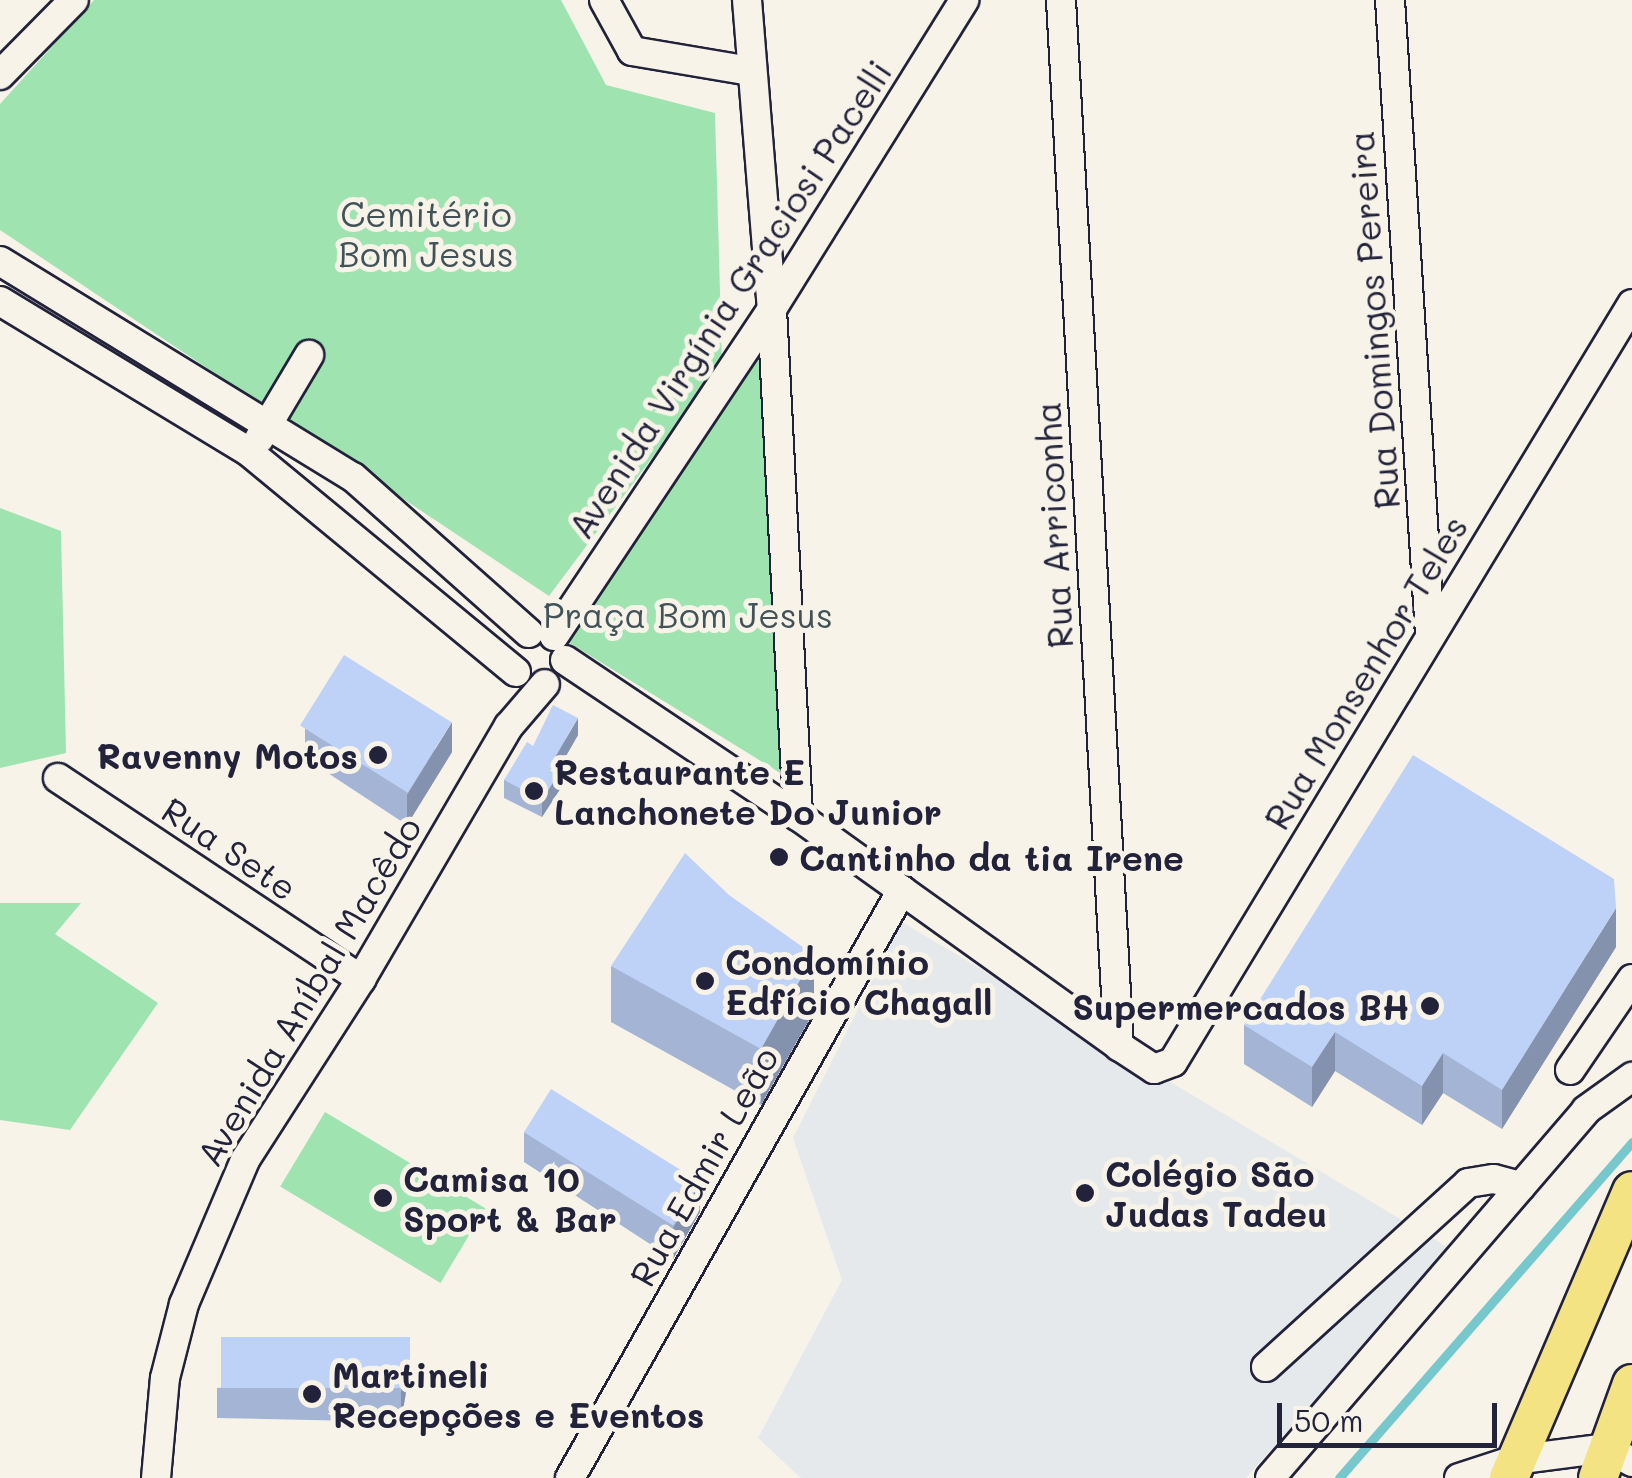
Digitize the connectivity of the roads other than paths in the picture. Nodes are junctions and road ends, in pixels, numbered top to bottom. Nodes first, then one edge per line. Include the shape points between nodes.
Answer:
1 (74, 0) edge
2 (604, 0) edge
3 (747, 0) edge
4 (964, 0) edge
5 (1060, 0) edge
6 (1390, 0) edge
7 (750, 72) junction
8 (0, 75) edge
9 (0, 261) edge
10 (0, 301) edge
11 (1632, 304) edge
12 (772, 310) junction
13 (309, 356) dead end
14 (270, 425) junction
15 (249, 452) junction
16 (1430, 634) junction
17 (549, 643) junction
18 (527, 678) junction
19 (58, 778) dead end
20 (798, 816) junction
21 (902, 890) junction
22 (361, 979) junction
23 (1632, 979) edge
24 (1120, 1046) junction
25 (1570, 1070) dead end
26 (1632, 1077) edge
27 (1521, 1186) junction
28 (1632, 1191) edge
29 (1266, 1367) dead end
30 (1632, 1384) edge
31 (1612, 1463) edge
32 (1512, 1469) edge
33 (156, 1478) edge
34 (570, 1478) edge
35 (1270, 1478) edge
36 (1459, 1478) edge

1 - 8 street
2 - 7 street via 632,51
3 - 7 street
4 - 12 street, Avenida Virgínia Graciosi Pacelli
5 - 24 street, Rua Arriconha
6 - 16 street, Rua Domingos Pereira
7 - 12 street
9 - 14 street
10 - 15 street
11 - 16 street, Rua Monsenhor Teles
12 - 17 street, Avenida Virgínia Graciosi Pacelli
12 - 20 street
13 - 14 street
14 - 15 street
14 - 17 street via 352,477
15 - 18 street
16 - 24 street, Rua Monsenhor Teles via 1173,1062 1154,1068
17 - 18 street, Avenida Aníbal Macêdo
17 - 18 street via 517,643
17 - 20 street
18 - 22 street, Avenida Aníbal Macêdo via 509,726
19 - 22 street, Rua Sete
20 - 21 street
21 - 24 street
21 - 34 street, Rua Edmir Leão
22 - 33 street, Avenida Aníbal Macêdo via 245,1160 184,1304 165,1378
23 - 25 street
26 - 27 street via 1586,1110
27 - 29 street via 1494,1179 1468,1183
27 - 35 street
28 - 32 main road
30 - 31 main road
31 - 32 street
32 - 36 street

